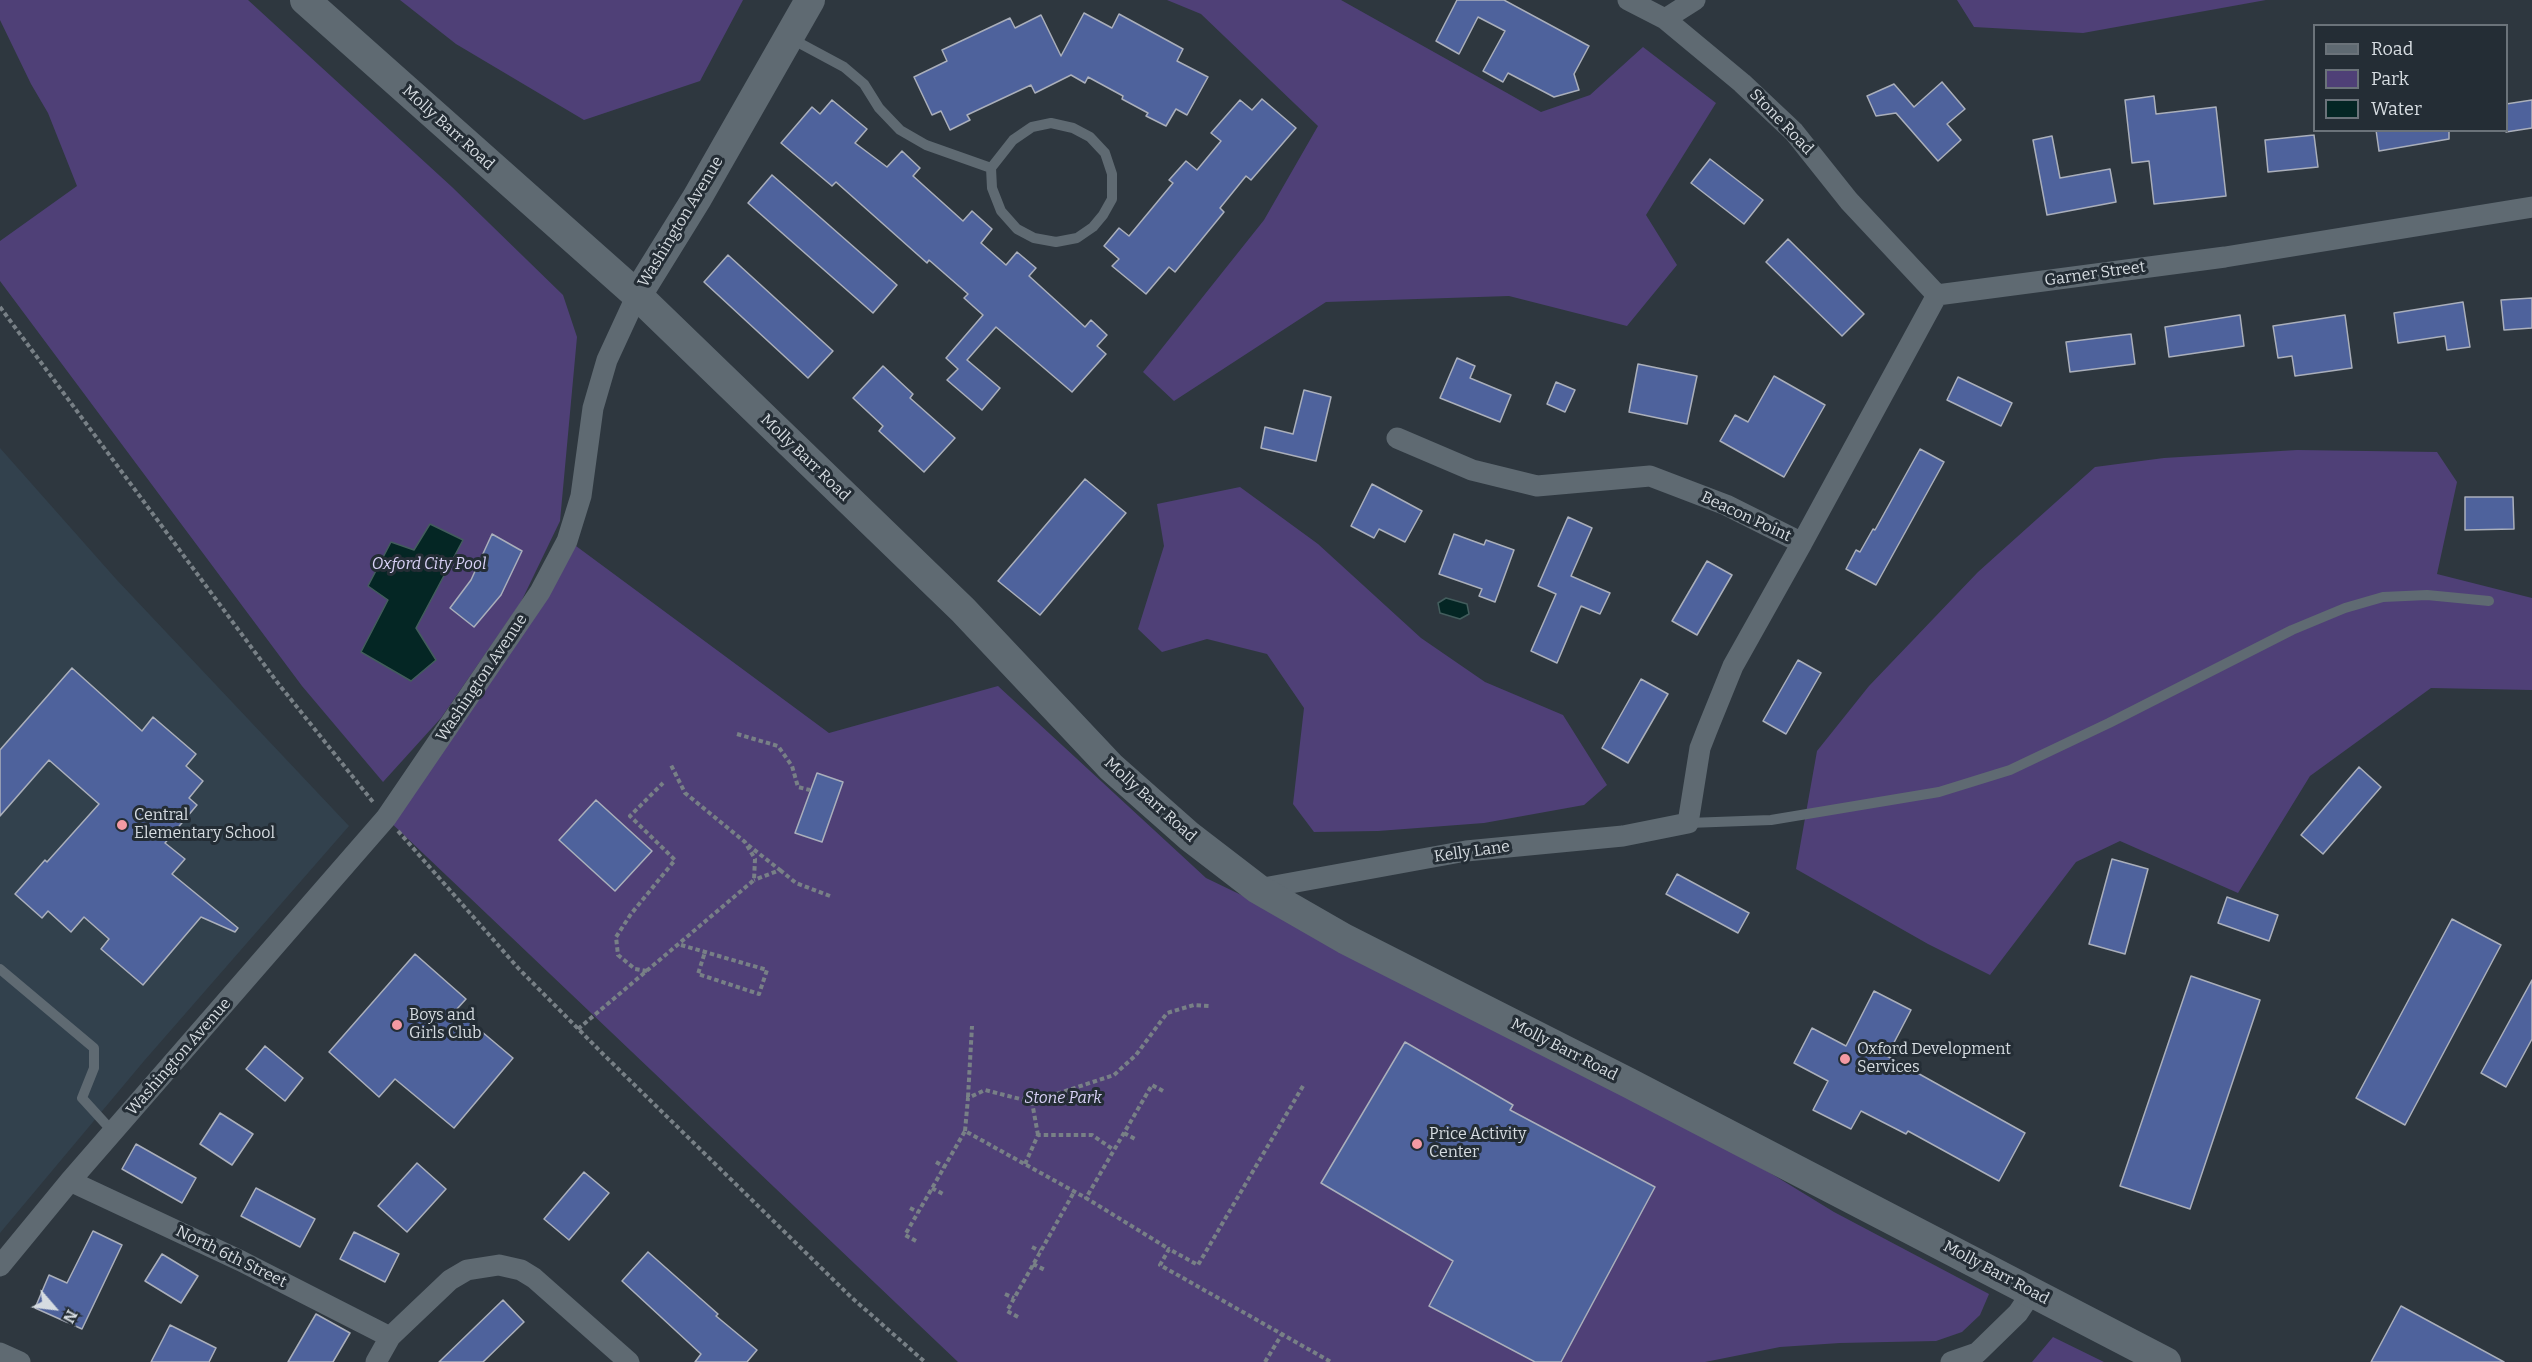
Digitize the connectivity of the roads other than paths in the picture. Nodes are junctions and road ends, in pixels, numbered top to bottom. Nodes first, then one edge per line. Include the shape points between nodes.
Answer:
1 (305, 0) edge
2 (810, 0) edge
3 (1628, 0) edge
4 (1695, 0) edge
5 (1665, 20) junction
6 (790, 37) junction
7 (991, 168) junction
8 (2532, 207) edge
9 (637, 295) junction
10 (1937, 295) junction
11 (1397, 438) dead end
12 (1802, 543) junction
13 (2488, 601) dead end
14 (1688, 823) junction
15 (1258, 889) junction
16 (0, 969) edge
17 (113, 1132) junction
18 (70, 1181) junction
19 (0, 1266) edge
20 (2032, 1292) junction
21 (390, 1337) junction
22 (0, 1353) edge
23 (20, 1362) edge
24 (376, 1362) edge
25 (629, 1362) edge
26 (1951, 1362) edge
27 (2166, 1362) edge

1 - 9 main road, Molly Barr Road
2 - 6 main road, Washington Avenue
3 - 5 street, Stone Road
4 - 5 street
5 - 10 street, Stone Road via 1742,83 1800,138 1849,201
6 - 7 lane via 844,67 864,84 900,130 926,145
6 - 9 main road, Washington Avenue
7 - 7 lane via 992,188 1001,211 1017,229 1034,238 1056,242 1077,238 1093,227 1112,198 1112,174 1105,153 1090,137 1073,128 1052,123 1032,127 1012,140
8 - 10 street, Garner Street via 2225,257
9 - 15 main road, Molly Barr Road via 963,610 1111,767 1189,836
9 - 17 street, Washington Avenue via 607,360 593,408 580,496 567,541 540,592 386,818
10 - 12 street
11 - 12 street, Beacon Point via 1472,470 1537,486 1650,476 1726,505
12 - 14 street, Beacon Point via 1733,666 1711,719 1700,748
13 - 14 lane via 2427,595 2383,597 2345,608 2292,630 2010,770 1940,792 1771,819
14 - 15 street, Kelly Lane via 1623,836 1466,851
15 - 20 main road, Molly Barr Road via 1345,939
16 - 17 lane via 94,1048 94,1068 82,1098
17 - 18 street, Washington Avenue
18 - 19 street, Washington Avenue
18 - 21 street, North 6th Street via 241,1261
20 - 26 street via 2018,1313 1977,1353
20 - 27 main road, Molly Barr Road
21 - 24 street
21 - 25 street via 450,1280 467,1270 499,1265 534,1278
22 - 23 street

